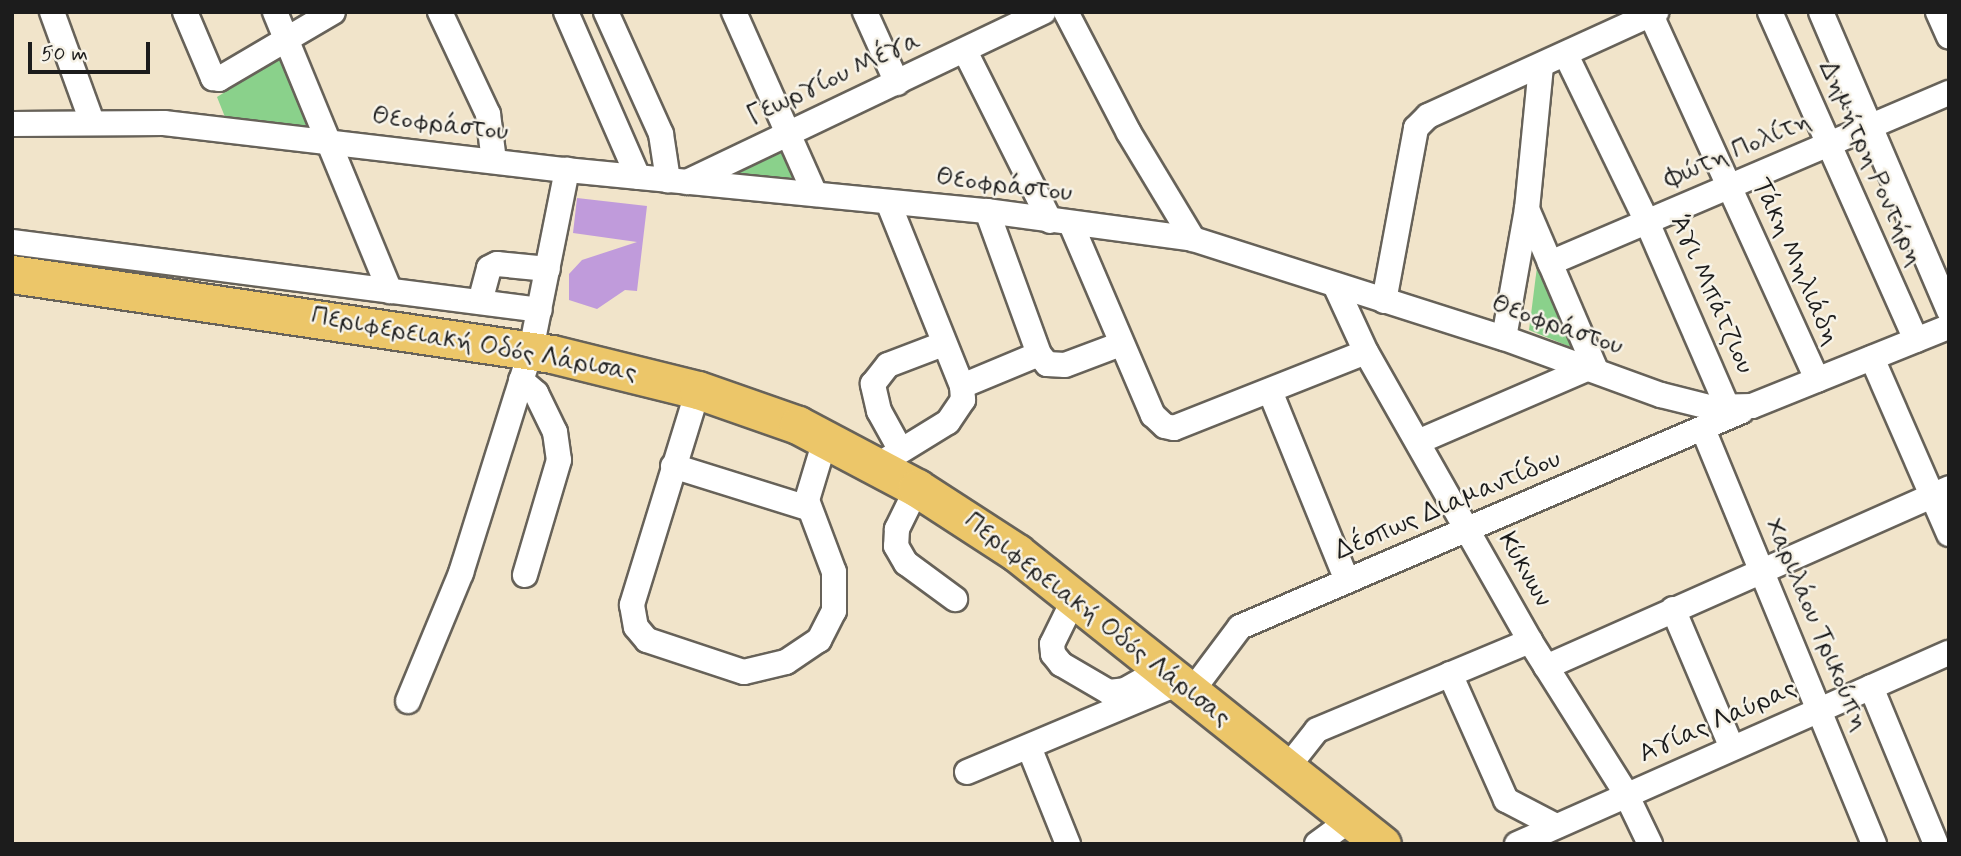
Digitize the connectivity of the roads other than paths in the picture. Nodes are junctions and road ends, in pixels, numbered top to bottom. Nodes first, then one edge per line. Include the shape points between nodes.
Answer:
1 (52, 12) edge
2 (185, 12) edge
3 (275, 12) edge
4 (332, 12) edge
5 (440, 12) edge
6 (566, 12) edge
7 (606, 12) edge
8 (734, 12) edge
9 (865, 12) edge
10 (1044, 12) edge
11 (1066, 12) edge
12 (1770, 12) edge
13 (1821, 12) edge
14 (1938, 12) edge
15 (1654, 13) edge
16 (1949, 37) edge
17 (286, 41) junction
18 (623, 50) junction
19 (965, 51) junction
20 (1566, 55) junction
21 (589, 65) junction
22 (1541, 68) junction
23 (897, 83) junction
24 (1949, 93) edge
25 (647, 102) junction
26 (611, 117) junction
27 (92, 122) junction
28 (12, 124) edge
29 (1872, 126) junction
30 (788, 133) junction
31 (328, 141) junction
32 (1827, 145) junction
33 (494, 161) junction
34 (567, 170) junction
35 (638, 177) junction
36 (678, 181) junction
37 (1729, 187) junction
38 (815, 194) junction
39 (888, 202) junction
40 (1527, 209) junction
41 (986, 211) junction
42 (1647, 222) junction
43 (1060, 223) junction
44 (1193, 239) junction
45 (12, 242) edge
46 (1550, 263) junction
47 (548, 269) junction
48 (12, 274) edge
49 (1335, 285) junction
50 (390, 291) junction
51 (1384, 301) junction
52 (480, 302) junction
53 (540, 310) junction
54 (1949, 311) edge
55 (1949, 327) edge
56 (1504, 338) junction
57 (1916, 340) junction
58 (943, 344) junction
59 (1121, 344) junction
60 (1366, 352) junction
61 (1872, 358) junction
62 (1047, 361) junction
63 (526, 365) junction
64 (1592, 369) junction
65 (1816, 380) junction
66 (962, 386) junction
67 (698, 390) junction
68 (1270, 391) junction
69 (1740, 407) junction
70 (1703, 429) junction
71 (826, 437) junction
72 (1419, 441) junction
73 (889, 457) junction
74 (673, 466) junction
75 (917, 488) junction
76 (1941, 492) edge
77 (808, 508) junction
78 (1468, 531) junction
79 (1949, 534) edge
80 (1762, 571) junction
81 (525, 575) dead end
82 (1347, 581) junction
83 (1075, 597) junction
84 (955, 599) dead end
85 (1673, 609) junction
86 (1530, 641) junction
87 (1949, 653) edge
88 (1545, 667) junction
89 (1450, 674) junction
90 (1179, 680) junction
91 (1871, 687) junction
92 (408, 701) dead end
93 (1820, 710) junction
94 (1029, 747) junction
95 (1732, 748) junction
96 (1287, 768) junction
97 (967, 772) dead end
98 (1626, 795) junction
99 (1351, 819) junction
100 (1556, 826) junction
101 (1068, 844) edge
102 (1317, 844) edge
103 (1382, 844) edge
104 (1517, 844) edge
105 (1650, 844) edge
106 (1874, 844) edge
107 (1936, 844) edge

1 - 27 street
2 - 17 street via 213,78 229,76
3 - 17 street
4 - 17 street
5 - 33 street via 488,114
6 - 21 street
7 - 18 street
8 - 30 street
9 - 23 street
10 - 19 street, Γεωργίου Μέγα
11 - 44 street via 1129,133
12 - 32 street, Δημήτρη Ροντήρη
13 - 29 street
14 - 16 street
15 - 20 street
15 - 37 street, Τάκη Μηλιάδη
17 - 31 street
18 - 21 street
18 - 25 street
19 - 23 street, Γεωργίου Μέγα
19 - 43 street
20 - 22 street
20 - 42 street, Άγι Μπάτζιου
21 - 26 street
22 - 40 street
22 - 51 street via 1428,116 1416,128
23 - 30 street, Γεωργίου Μέγα
24 - 29 street, Φώτη Πολίτη
25 - 26 street
25 - 36 street
26 - 35 street
27 - 28 street, Θεοφράστου
27 - 31 street, Θεοφράστου via 164,123
29 - 32 street, Φώτη Πολίτη
29 - 54 street
30 - 36 street, Γεωργίου Μέγα
30 - 38 street
31 - 33 street, Θεοφράστου
31 - 50 street
32 - 37 street, Φώτη Πολίτη
32 - 57 street, Δημήτρη Ροντήρη
33 - 34 street, Θεοφράστου
34 - 35 street, Θεοφράστου
34 - 47 street
35 - 36 street, Θεοφράστου
36 - 38 street, Θεοφράστου
37 - 42 street, Φώτη Πολίτη
37 - 65 street, Τάκη Μηλιάδη
38 - 39 street, Θεοφράστου
39 - 41 street, Θεοφράστου
39 - 58 street
40 - 46 street
40 - 56 street
41 - 43 street, Θεοφράστου
41 - 62 street
42 - 46 street, Φώτη Πολίτη
42 - 69 street, Άγι Μπάτζιου
43 - 44 street, Θεοφράστου
43 - 59 street
44 - 49 street, Θεοφράστου
45 - 50 street
46 - 64 street
47 - 52 street via 498,264 489,268
47 - 53 street
48 - 63 highway, Περιφερειακή Οδός Λάρισας
49 - 51 street, Θεοφράστου
49 - 60 street, Κύκνων
50 - 52 street
51 - 56 street, Θεοφράστου
52 - 53 street
53 - 63 street
55 - 57 street
56 - 64 street, Θεοφράστου
57 - 61 street
58 - 66 street
58 - 73 street via 888,365 873,383
59 - 62 street
59 - 68 street via 1153,415 1174,428
60 - 68 street
60 - 72 street, Κύκνων
61 - 65 street
61 - 76 street
62 - 66 street
63 - 67 highway, Περιφερειακή Οδός Λάρισας
63 - 81 street via 555,432 559,460
63 - 92 street via 461,573
64 - 69 street, Θεοφράστου via 1676,400
64 - 72 street
65 - 69 street
66 - 73 street via 959,411
67 - 71 highway, Περιφερειακή Οδός Λάρισας
67 - 74 street
68 - 82 street
69 - 70 street, Δέσπως Διαμαντίδου
70 - 78 street, Δέσπως Διαμαντίδου
70 - 80 street, Χαριλάου Τρικούπη
71 - 73 highway, Περιφερειακή Οδός Λάρισας
71 - 77 street via 807,491
72 - 78 street, Κύκνων
73 - 75 highway, Περιφερειακή Οδός Λάρισας
74 - 77 street
74 - 77 street via 632,605 636,626 647,640 744,672 786,662 819,640 834,611 834,572
75 - 83 highway, Περιφερειακή Οδός Λάρισας via 996,538
75 - 84 street via 897,529 896,546 906,563
76 - 79 street
76 - 80 street
78 - 82 street, Δέσπως Διαμαντίδου
78 - 86 street, Κύκνων
80 - 85 street
80 - 93 street, Χαριλάου Τρικούπη
82 - 90 street, Δέσπως Διαμαντίδου via 1240,627
83 - 90 highway, Περιφερειακή Οδός Λάρισας
83 - 90 street via 1052,644 1060,664 1108,692
85 - 88 street
85 - 95 street
86 - 88 street, Κύκνων
86 - 89 street
87 - 91 street, Αγίας Λαύρας
88 - 98 street, Κύκνων
89 - 96 street via 1317,730
89 - 100 street via 1506,800
90 - 94 street
90 - 96 highway, Περιφερειακή Οδός Λάρισας
91 - 93 street, Αγίας Λαύρας
91 - 107 street
93 - 95 street, Αγίας Λαύρας
93 - 106 street, Χαριλάου Τρικούπη
94 - 97 street
94 - 101 street
95 - 98 street, Αγίας Λαύρας
96 - 99 highway, Περιφερειακή Οδός Λάρισας
98 - 100 street, Αγίας Λαύρας
98 - 105 street, Κύκνων
99 - 102 street
99 - 103 highway, Περιφερειακή Οδός Λάρισας
100 - 104 street, Αγίας Λαύρας

